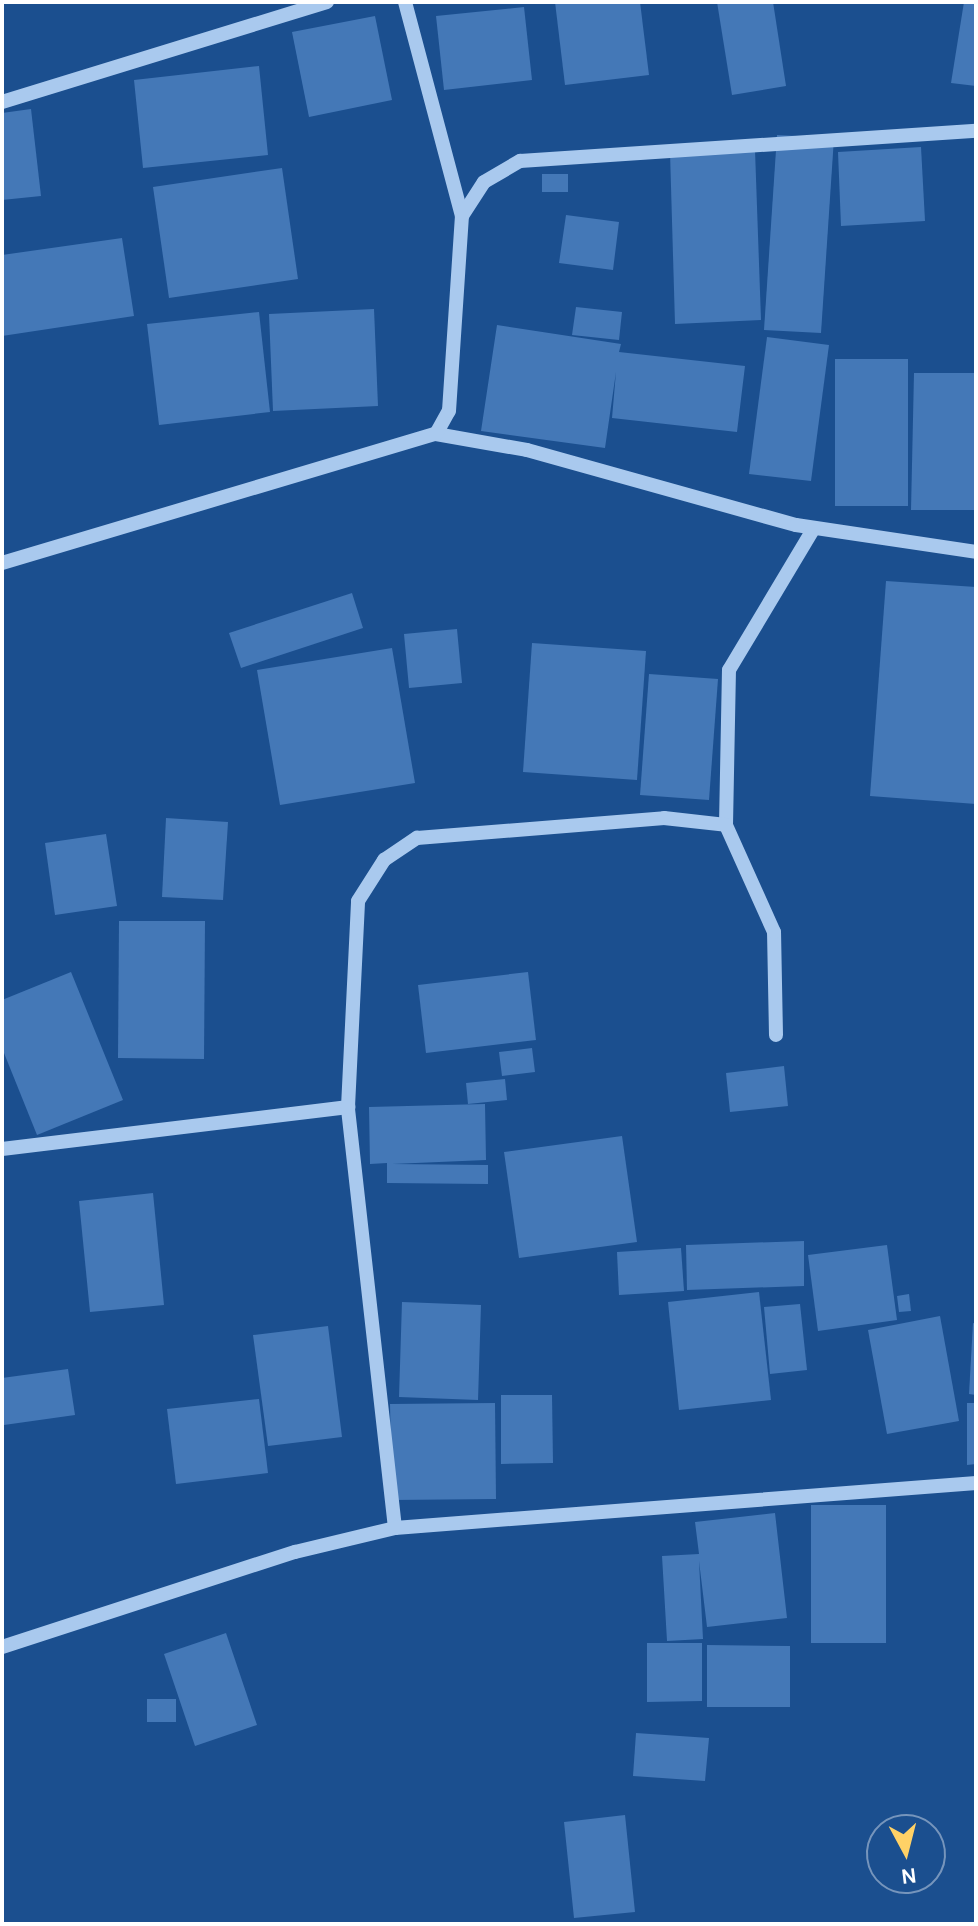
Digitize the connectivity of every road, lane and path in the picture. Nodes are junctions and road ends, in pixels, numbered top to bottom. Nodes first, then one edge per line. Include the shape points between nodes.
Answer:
1 (327, 2) edge
2 (405, 2) edge
3 (2, 102) edge
4 (976, 131) edge
5 (462, 216) junction
6 (436, 434) junction
7 (814, 528) junction
8 (976, 552) edge
9 (2, 563) edge
10 (726, 825) junction
11 (776, 1035) dead end
12 (348, 1107) junction
13 (2, 1149) edge
14 (976, 1483) edge
15 (395, 1528) junction
16 (2, 1647) edge

1 - 3 street
2 - 5 street
4 - 5 street via 520,161 484,182
5 - 6 street via 449,411
6 - 7 street via 527,450
6 - 9 street
7 - 8 street
7 - 10 street via 729,670
10 - 11 street via 774,932
10 - 12 street via 664,818 417,838 384,860 358,901
12 - 13 street
12 - 15 street
14 - 15 street
15 - 16 street via 295,1552

